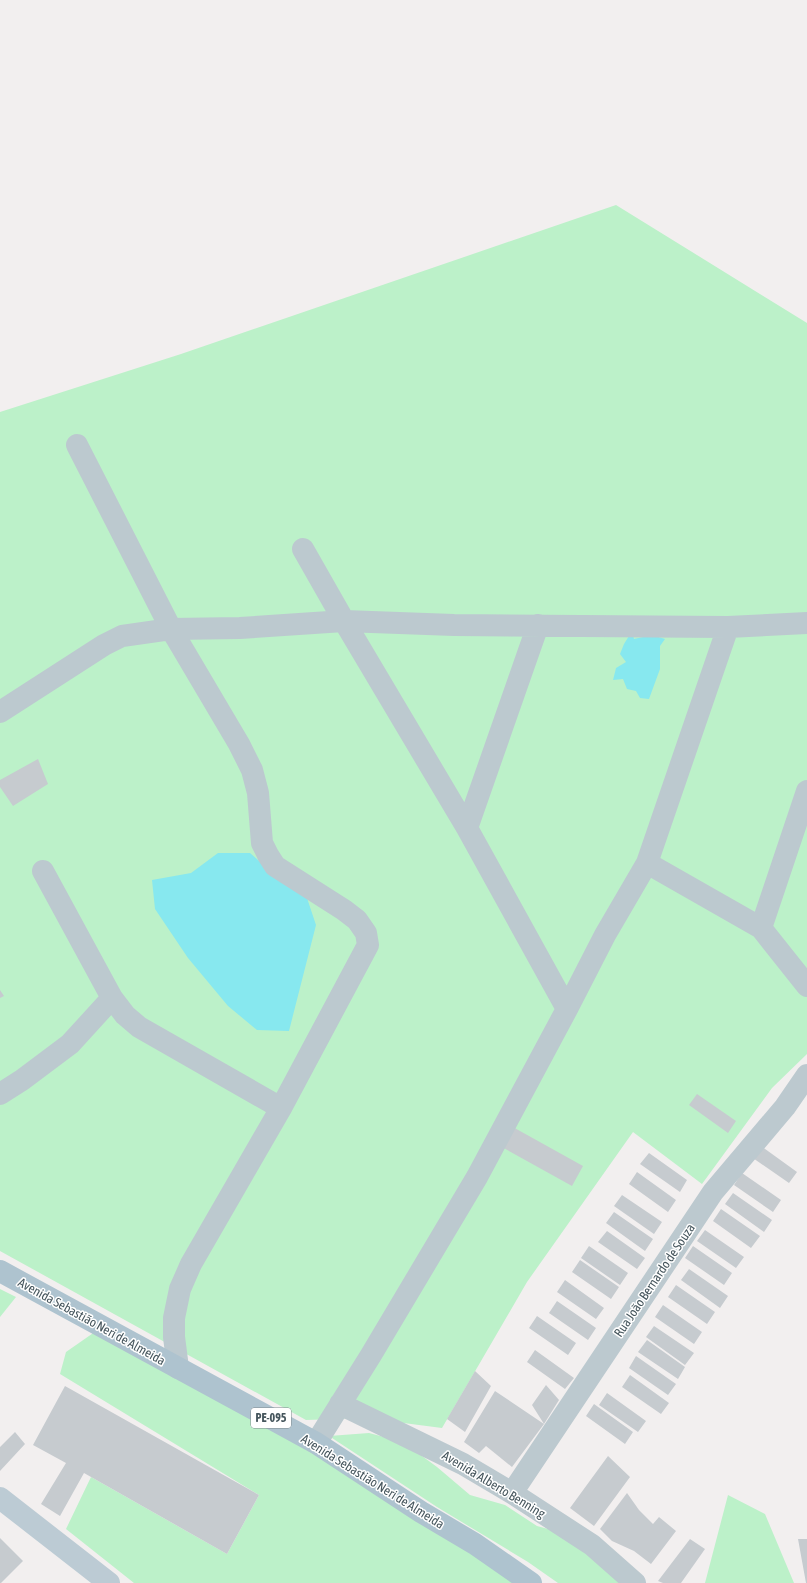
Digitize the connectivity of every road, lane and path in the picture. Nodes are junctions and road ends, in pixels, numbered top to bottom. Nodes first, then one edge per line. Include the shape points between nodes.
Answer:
1 (77, 445) dead end
2 (303, 549) dead end
3 (344, 621) junction
4 (807, 623) edge
5 (538, 625) junction
6 (728, 627) junction
7 (171, 629) junction
8 (0, 712) edge
9 (807, 791) edge
10 (467, 828) junction
11 (647, 863) junction
12 (43, 871) dead end
13 (761, 928) junction
14 (807, 986) edge
15 (112, 998) junction
16 (567, 1010) junction
17 (807, 1075) edge
18 (0, 1094) edge
19 (280, 1108) junction
20 (0, 1270) edge
21 (178, 1368) junction
22 (340, 1404) junction
23 (316, 1442) junction
24 (512, 1493) junction
25 (0, 1498) edge
26 (109, 1583) edge
27 (531, 1583) edge
28 (635, 1583) edge

1 - 7 street
2 - 3 street
3 - 5 street
3 - 7 street via 240,628
3 - 10 street
4 - 6 street
5 - 6 street
5 - 10 street
6 - 11 street
7 - 8 street via 122,636
7 - 19 street via 252,770 258,793 262,843 268,855 276,866 352,915 366,933 368,945
9 - 13 street
10 - 16 street
11 - 13 street
11 - 16 street via 604,935
12 - 15 street
13 - 14 street
15 - 18 street via 70,1044
15 - 19 street via 125,1015 139,1027
16 - 22 street via 477,1177
17 - 24 street, Rua João Bernardo de Souza via 785,1107 713,1192
19 - 21 street via 191,1264 180,1288 174,1318
20 - 21 main road, Avenida Sebastião Neri de Almeida / PE-095
21 - 23 main road, Avenida Sebastião Neri de Almeida / PE-095
22 - 23 street
22 - 24 street, Avenida Alberto Benning via 463,1464
23 - 27 main road, Avenida Sebastião Neri de Almeida / PE-095
24 - 28 street, Avenida Alberto Benning via 592,1544
25 - 26 street

